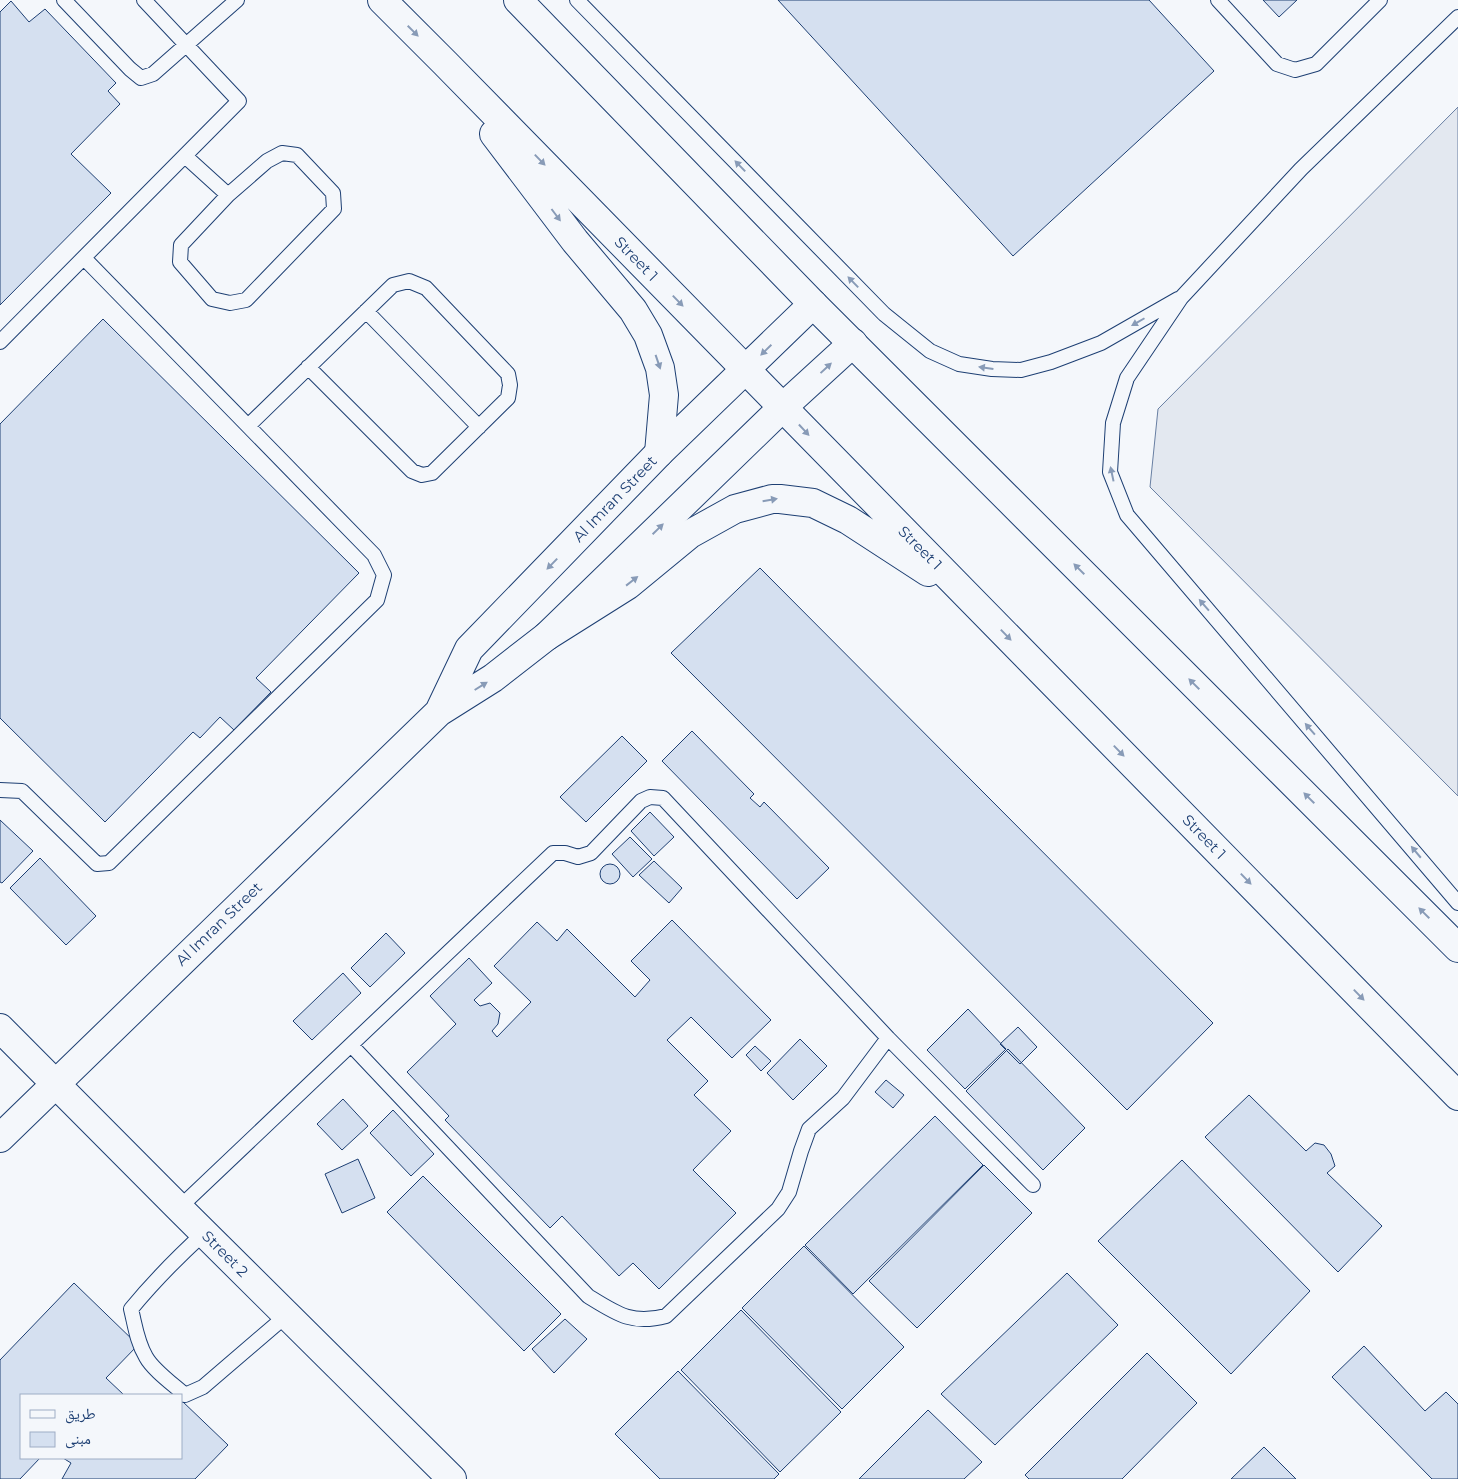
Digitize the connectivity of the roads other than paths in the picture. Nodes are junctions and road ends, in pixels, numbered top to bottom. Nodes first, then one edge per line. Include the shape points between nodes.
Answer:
1 (64, 0) edge
2 (144, 0) edge
3 (237, 0) edge
4 (382, 0) edge
5 (518, 0) edge
6 (577, 0) edge
7 (1218, 0) edge
8 (1380, 0) edge
9 (1458, 17) edge
10 (185, 46) junction
11 (445, 62) junction
12 (185, 156) junction
13 (228, 195) junction
14 (84, 258) junction
15 (1181, 298) junction
16 (814, 304) junction
17 (366, 311) junction
18 (0, 342) edge
19 (853, 344) junction
20 (308, 367) junction
21 (745, 370) junction
22 (783, 408) junction
23 (248, 426) junction
24 (479, 427) junction
25 (659, 453) junction
26 (972, 600) junction
27 (547, 636) junction
28 (439, 712) junction
29 (0, 790) edge
30 (1458, 903) edge
31 (1458, 948) edge
32 (0, 1028) edge
33 (888, 1038) junction
34 (351, 1045) junction
35 (55, 1083) junction
36 (1458, 1096) edge
37 (0, 1138) edge
38 (1032, 1185) dead end
39 (179, 1208) junction
40 (204, 1233) junction
41 (287, 1315) junction
42 (452, 1479) edge

1 - 10 lane via 141,78 153,74
2 - 10 lane
3 - 10 lane
4 -> 11 street, Street 1
5 - 16 street
15 -> 6 lane via 1101,343 1020,370 959,364 930,351 884,314
7 - 8 lane via 1277,64 1295,70 1316,64
9 - 15 lane via 1301,169
10 - 12 lane via 239,102
11 -> 21 street, Street 1
11 -> 25 street via 485,122 575,241 633,310 648,335 660,368 664,395
12 - 13 lane
12 - 14 lane
13 - 13 lane via 282,152 297,155 327,186 333,193 334,209 246,300 230,303 212,299 180,262 181,244
14 - 18 lane
14 - 23 lane
30 -> 15 lane via 1127,515 1110,472 1113,423 1127,378
16 - 19 street
16 -> 21 street, Al Imran Street
17 - 20 lane
17 - 24 lane
17 - 24 lane via 393,285 409,281 426,288 508,374 508,398
22 -> 19 street, Al Imran Street
31 -> 19 street
20 - 23 lane
20 - 24 lane via 412,471 422,475 432,473
21 - 22 street, Street 1
21 - 25 street, Al Imran Street
22 -> 26 street, Street 1
27 -> 22 street, Al Imran Street
23 - 29 lane via 374,555 384,575 377,600 110,863 97,864 22,791
25 -> 28 street, Al Imran Street via 469,649
27 -> 26 street via 628,585 690,534 735,509 772,499 813,504 848,520
26 -> 36 street, Street 1
28 -> 27 street, Al Imran Street via 493,678
28 - 35 street, Al Imran Street
32 - 35 street, Street 2
33 - 34 lane via 663,798 650,797 641,801 591,853 578,857 552,853
33 - 34 lane via 843,1098 809,1129 789,1192 778,1209 666,1316 652,1320 634,1319 588,1296
33 - 38 lane
34 - 39 lane
35 - 37 street, Al Imran Street
35 - 39 street, Street 2
39 - 40 street, Street 2
40 - 41 street, Street 2
40 - 41 lane via 131,1309 137,1338 146,1359 165,1378 185,1395 203,1387
41 - 42 street, Street 2

